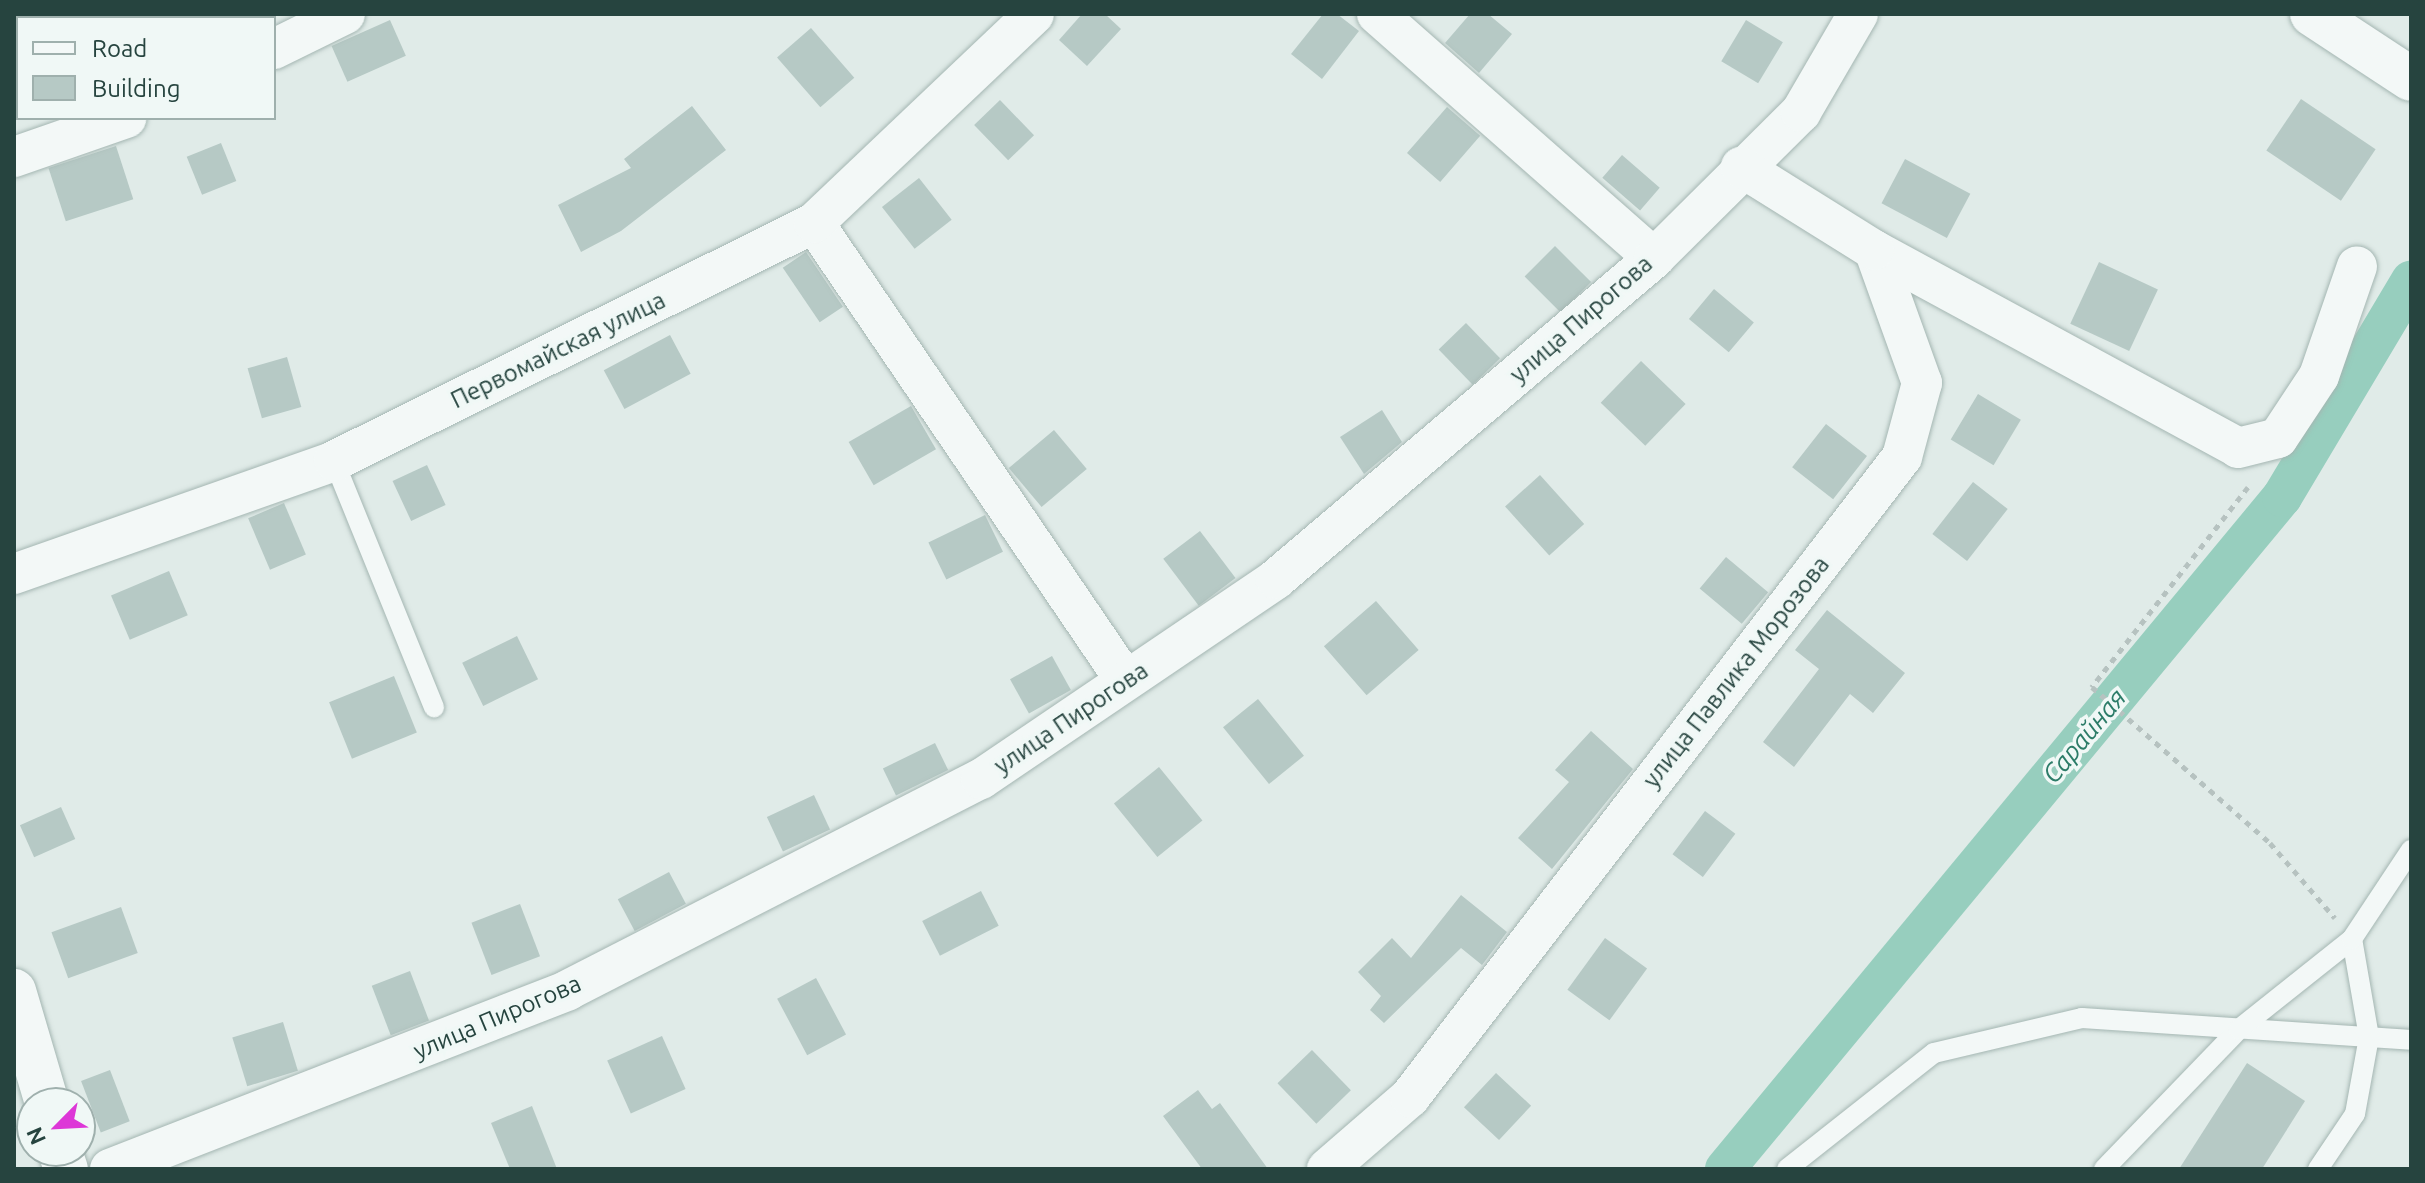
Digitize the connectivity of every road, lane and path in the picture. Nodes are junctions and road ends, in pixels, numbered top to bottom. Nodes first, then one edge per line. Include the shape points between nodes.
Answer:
1 (345, 14) edge
2 (1034, 14) edge
3 (1377, 14) edge
4 (1858, 14) edge
5 (2322, 20) edge
6 (276, 48) edge
7 (2411, 79) edge
8 (120, 120) edge
9 (14, 157) edge
10 (1741, 167) junction
11 (814, 223) junction
12 (1874, 250) junction
13 (1654, 258) junction
14 (2357, 266) dead end
15 (2278, 438) junction
16 (334, 461) junction
17 (14, 574) edge
18 (1125, 680) junction
19 (434, 707) dead end
20 (2411, 850) edge
21 (2352, 939) junction
22 (14, 991) edge
23 (2239, 1029) junction
24 (2369, 1037) junction
25 (2411, 1040) edge
26 (42, 1087) edge
27 (110, 1169) edge
28 (1327, 1169) edge
29 (1787, 1169) edge
30 (2104, 1169) edge
31 (2318, 1169) edge

1 - 6 street
2 - 11 street, Первомайская улица
3 - 13 street
4 - 10 street, улица Пирогова via 1801,112
5 - 7 street
8 - 9 street
10 - 12 street
10 - 13 street, улица Пирогова
11 - 16 street, Первомайская улица
11 - 18 street
12 - 15 street via 2238,448
12 - 28 street, улица Павлика Морозова via 1922,383 1902,457 1410,1097
13 - 18 street, улица Пирогова via 1276,579
14 - 15 street via 2319,376
15 - 21 path via 2248,486 2092,687 2270,843
16 - 17 street, Первомайская улица
16 - 19 lane
18 - 27 street, улица Пирогова via 981,779 568,990
20 - 21 lane
21 - 23 lane
21 - 24 lane
22 - 26 street
23 - 24 lane
23 - 29 lane via 2082,1018 1934,1053
23 - 30 lane
24 - 25 lane
24 - 31 lane via 2355,1114

